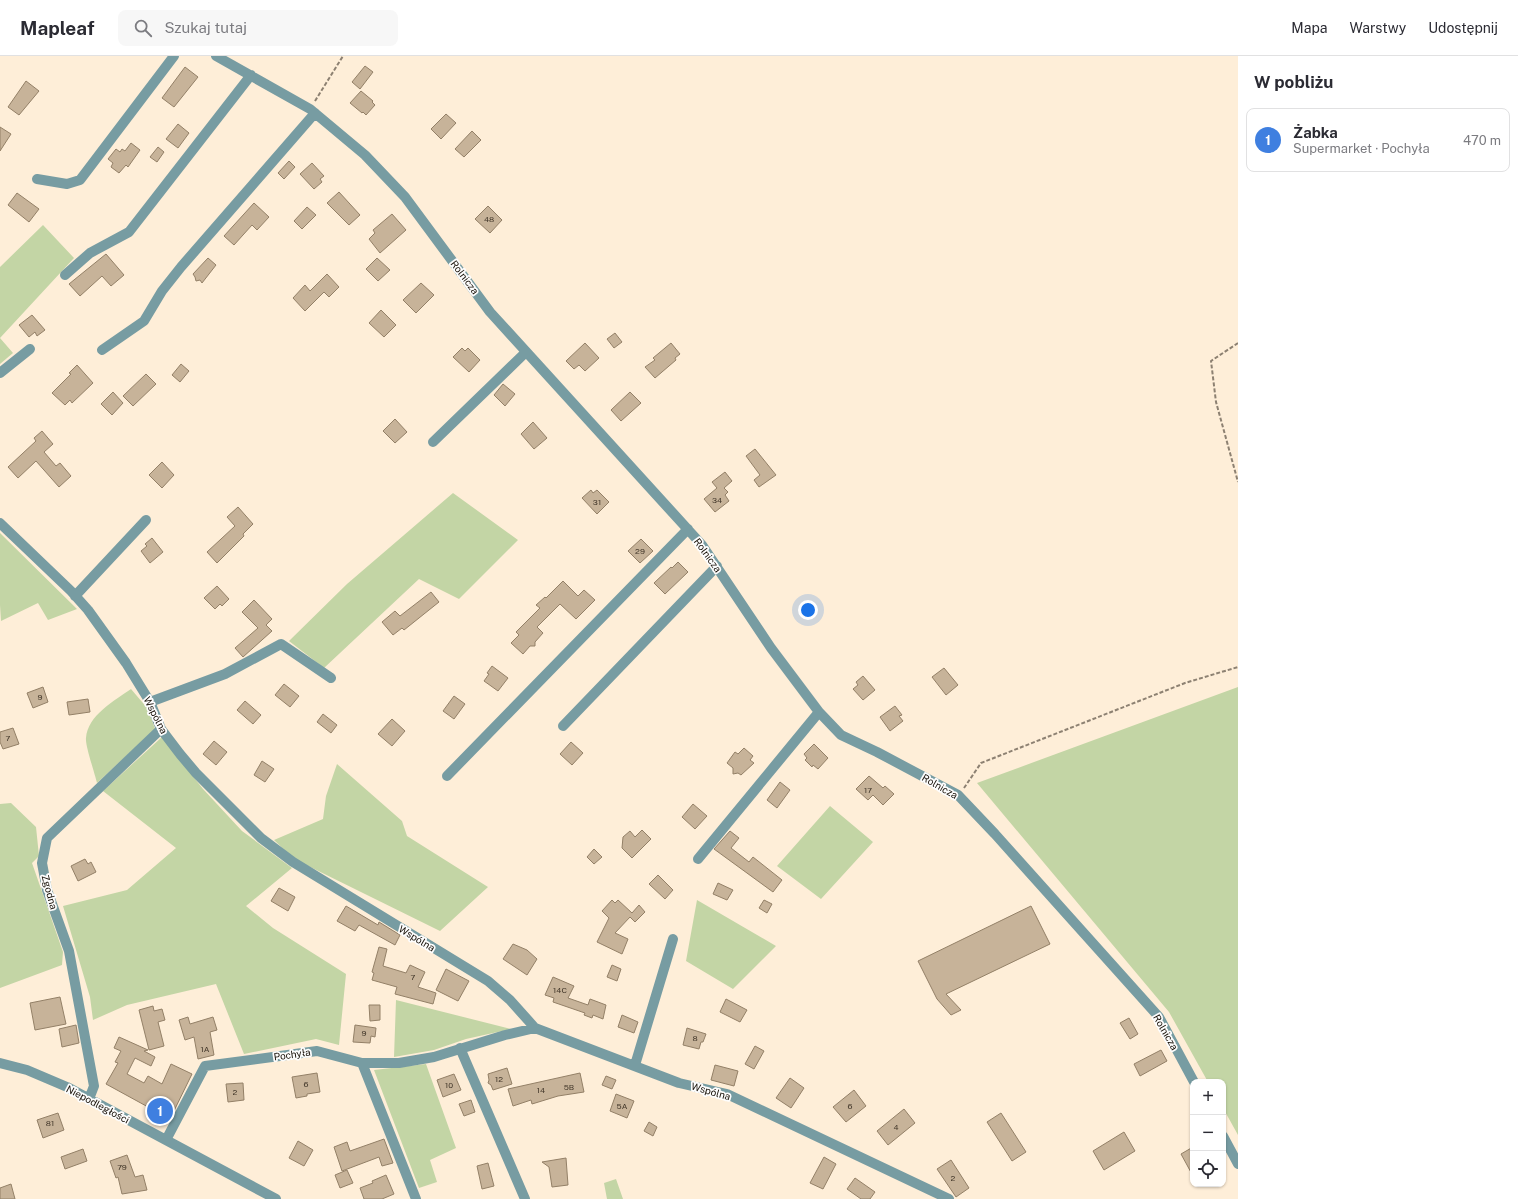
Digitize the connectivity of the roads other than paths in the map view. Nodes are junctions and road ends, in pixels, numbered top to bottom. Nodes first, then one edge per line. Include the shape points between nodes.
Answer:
1 (174, 56) edge
2 (216, 56) edge
3 (251, 75) junction
4 (312, 111) junction
5 (38, 179) dead end
6 (65, 275) dead end
7 (30, 349) dead end
8 (102, 350) dead end
9 (526, 352) junction
10 (0, 373) edge
11 (433, 442) dead end
12 (146, 520) dead end
13 (0, 523) edge
14 (688, 529) junction
15 (717, 566) junction
16 (75, 596) junction
17 (331, 678) dead end
18 (150, 702) junction
19 (819, 712) junction
20 (563, 726) dead end
21 (161, 729) junction
22 (446, 776) dead end
23 (698, 859) dead end
24 (673, 939) dead end
25 (535, 1028) junction
26 (460, 1048) junction
27 (0, 1063) edge
28 (362, 1063) junction
29 (635, 1065) junction
30 (1192, 1079) edge
31 (89, 1099) junction
32 (166, 1140) junction
33 (1226, 1142) edge
34 (1238, 1164) edge
35 (276, 1199) edge
36 (416, 1199) edge
37 (525, 1199) edge
38 (948, 1199) edge

1 - 5 street via 80,180 67,184
2 - 3 street, Rolnicza
3 - 4 street, Rolnicza
3 - 6 street via 129,232 90,253
4 - 8 street via 181,267 162,291 144,321
4 - 9 street, Rolnicza via 365,154 405,197 490,312
7 - 10 street
9 - 11 street
9 - 14 street, Rolnicza
12 - 16 street
13 - 16 street, Wspólna
14 - 15 street, Rolnicza
14 - 22 street, Rolnicza
15 - 19 street, Rolnicza via 771,648
15 - 20 street
16 - 18 street, Wspólna via 126,663
17 - 18 street via 281,644 225,674
18 - 21 street, Wspólna
19 - 23 street
19 - 30 street, Rolnicza via 841,735 958,795 1159,1017
21 - 25 street, Wspólna via 196,773 261,838 293,862 488,982 510,1000
21 - 31 street, Zgodna via 47,838 42,863 47,890 69,951 94,1086
24 - 29 street
25 - 26 street, Pochyła
25 - 29 street, Wspólna
26 - 28 street, Pochyła via 434,1057 398,1063
26 - 37 street
27 - 31 street, Niepodległości via 27,1070
28 - 32 street, Pochyła via 318,1051 205,1066
28 - 36 street
29 - 38 street, Wspólna via 679,1083 727,1094
31 - 32 street, Niepodległości
32 - 35 street, Niepodległości
33 - 34 street

